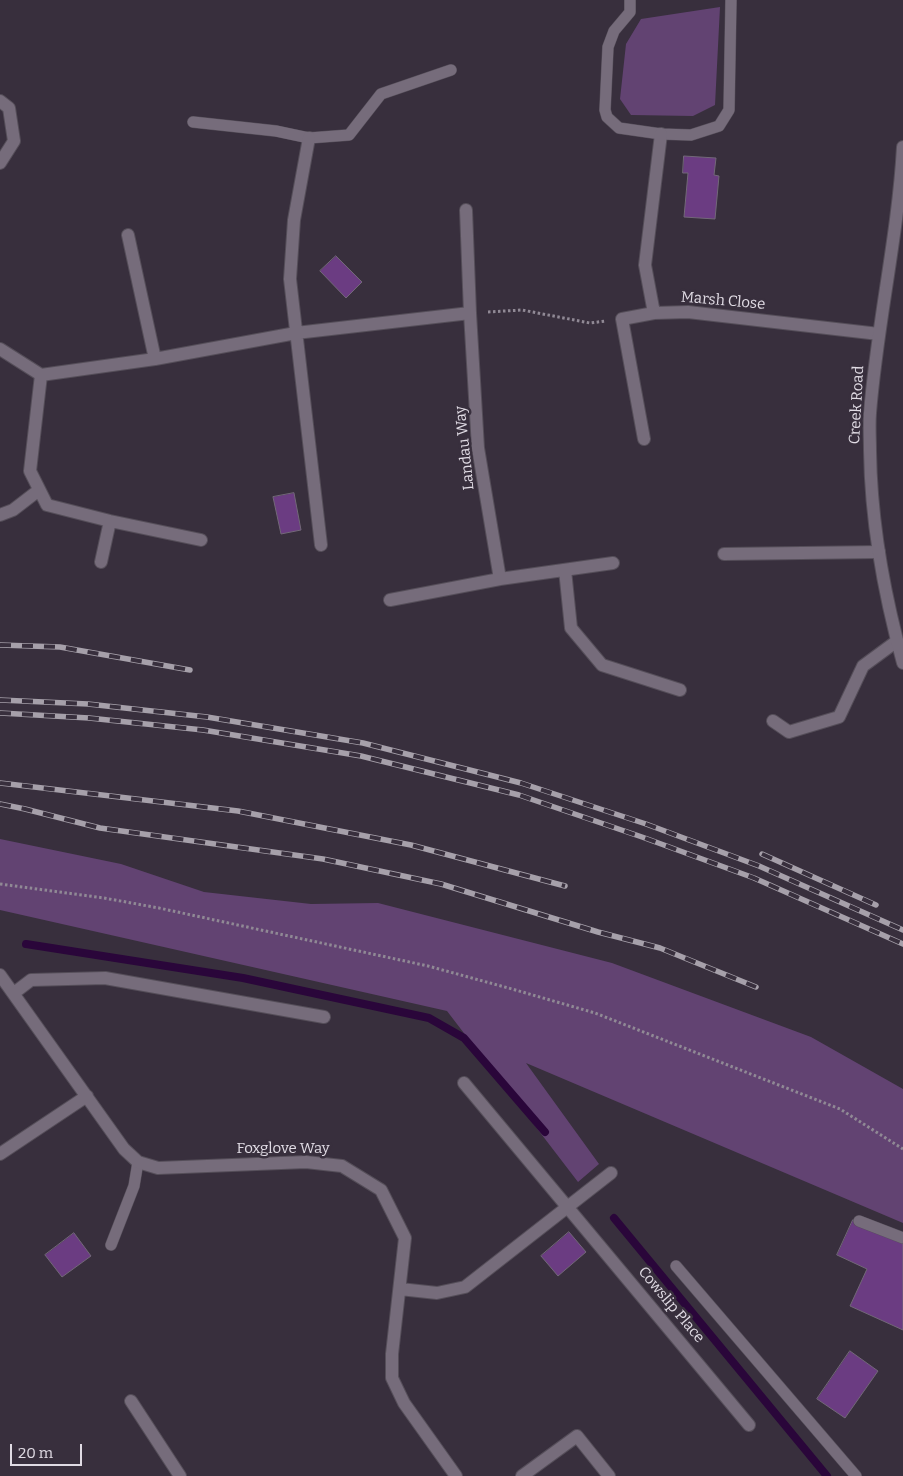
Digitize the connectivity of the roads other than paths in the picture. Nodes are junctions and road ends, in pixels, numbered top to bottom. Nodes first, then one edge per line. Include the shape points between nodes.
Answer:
1 (630, 0) edge
2 (731, 0) edge
3 (451, 70) dead end
4 (0, 102) edge
5 (193, 122) dead end
6 (661, 134) junction
7 (308, 138) junction
8 (903, 147) edge
9 (0, 163) edge
10 (466, 210) dead end
11 (128, 235) dead end
12 (470, 313) junction
13 (654, 313) junction
14 (296, 333) junction
15 (879, 334) junction
16 (0, 349) edge
17 (155, 359) junction
18 (41, 375) junction
19 (644, 439) dead end
20 (39, 490) junction
21 (0, 515) edge
22 (110, 521) junction
23 (201, 540) dead end
24 (321, 545) dead end
25 (879, 552) junction
26 (724, 554) dead end
27 (101, 562) dead end
28 (614, 563) dead end
29 (565, 570) junction
30 (500, 579) junction
31 (390, 600) dead end
32 (897, 641) junction
33 (903, 663) edge
34 (680, 690) dead end
35 (773, 721) dead end
36 (0, 974) edge
37 (14, 993) junction
38 (324, 1017) dead end
39 (464, 1083) dead end
40 (88, 1096) junction
41 (0, 1154) edge
42 (138, 1162) junction
43 (611, 1173) dead end
44 (567, 1206) junction
45 (859, 1221) dead end
46 (903, 1238) edge
47 (111, 1246) dead end
48 (676, 1266) dead end
49 (400, 1289) junction
50 (131, 1401) dead end
51 (749, 1425) dead end
52 (180, 1476) edge
53 (456, 1476) edge
54 (522, 1476) edge
55 (609, 1476) edge
56 (856, 1476) edge

1 - 6 lane via 630,12 614,31 608,47 604,110 619,128
2 - 6 lane via 729,110 719,126 691,135
3 - 7 lane via 381,94 349,135
4 - 9 street via 10,108 14,141
5 - 7 lane via 276,131
6 - 13 street via 645,265
7 - 14 street via 294,220 290,279
8 - 15 street, Creek Road via 901,186
10 - 12 street, Landau Way
11 - 17 street
12 - 14 street
12 - 30 street, Landau Way via 478,448
13 - 15 street, Marsh Close via 688,312
13 - 19 street, Marsh Close via 622,320
14 - 17 street
14 - 24 street
15 - 25 street, Creek Road via 870,415 871,483
16 - 18 street
17 - 18 street
18 - 20 street via 30,471
20 - 21 street
20 - 22 street via 47,505
22 - 23 street
22 - 27 street
25 - 26 street
25 - 32 street, Creek Road
28 - 29 street
29 - 30 street
29 - 34 street via 570,628 602,665
30 - 31 street
32 - 33 street, Creek Road
32 - 35 street via 863,666 839,717 789,732
36 - 37 street
37 - 38 street via 31,980 106,978
37 - 40 street
39 - 44 street, Cowslip Place
40 - 41 street
40 - 42 street via 124,1149
42 - 47 lane via 134,1186
42 - 49 street, Foxglove Way via 158,1168 306,1162 342,1166 382,1190 405,1238
43 - 44 street
44 - 49 street via 465,1287 438,1293
44 - 51 street, Cowslip Place
45 - 46 lane
48 - 56 lane
49 - 53 street, Foxglove Way via 392,1378 404,1403
50 - 52 street
54 - 55 street via 577,1436

